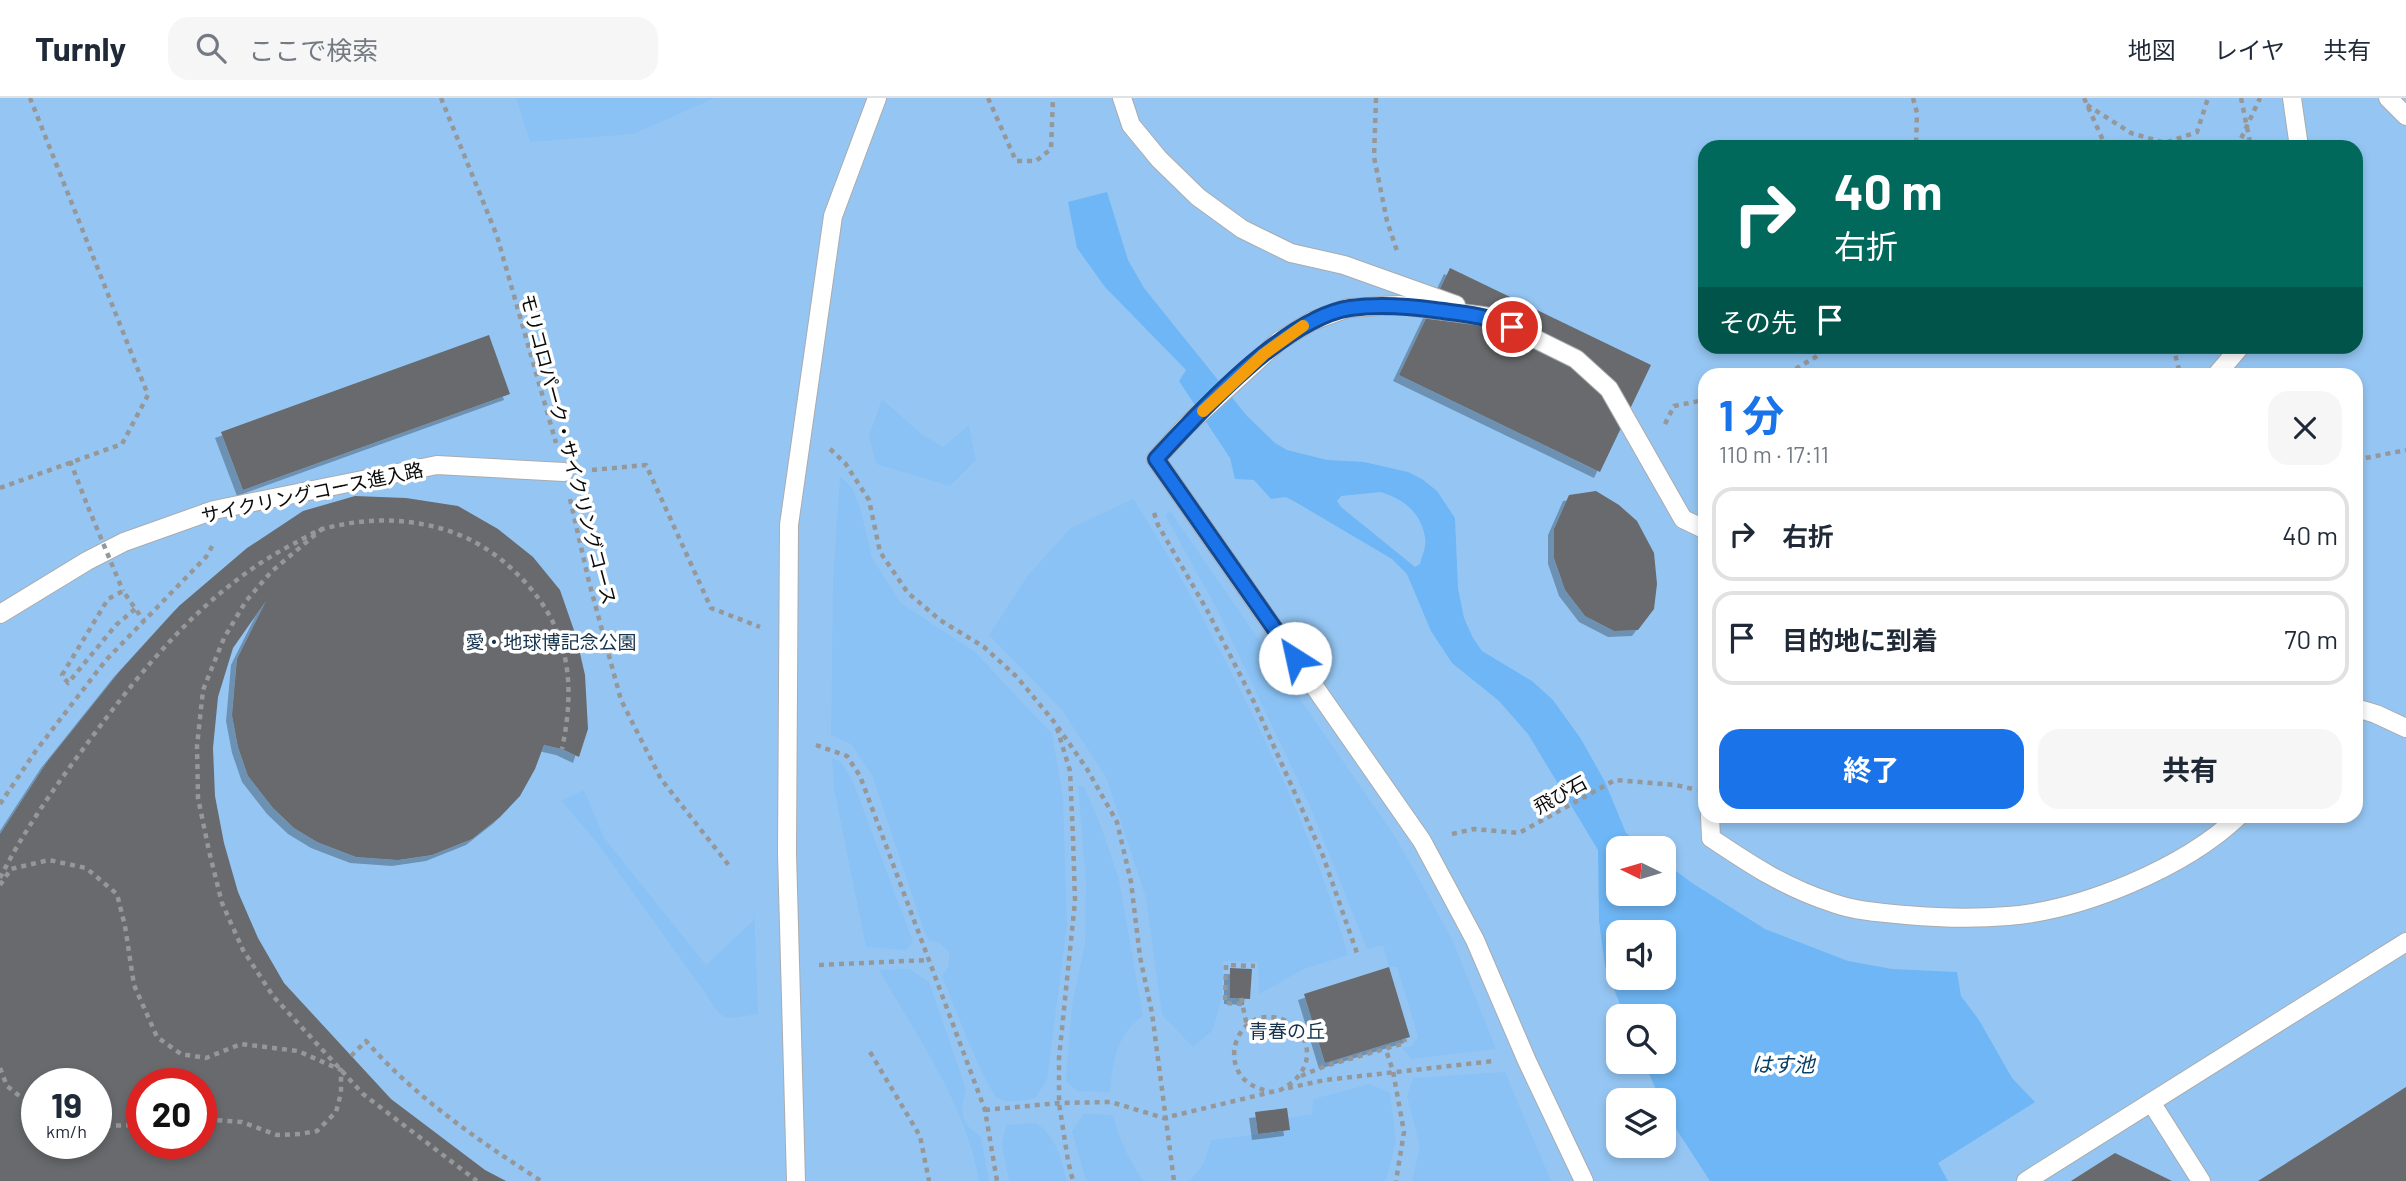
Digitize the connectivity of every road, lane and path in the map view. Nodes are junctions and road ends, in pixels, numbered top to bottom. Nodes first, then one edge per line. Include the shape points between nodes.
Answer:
1 (30, 98) edge
2 (441, 98) edge
3 (877, 98) edge
4 (988, 98) edge
5 (1053, 98) edge
6 (1122, 98) edge
7 (1376, 98) edge
8 (1913, 98) edge
9 (2084, 98) edge
10 (2208, 98) edge
11 (2241, 98) edge
12 (2260, 98) edge
13 (2292, 98) edge
14 (2388, 98) edge
15 (2087, 105) junction
16 (2406, 116) edge
17 (2247, 124) junction
18 (1916, 140) edge
19 (2103, 140) edge
20 (2155, 140) edge
21 (2174, 140) edge
22 (2240, 140) edge
23 (2250, 140) edge
24 (2298, 140) edge
25 (1410, 288) junction
26 (1491, 317) junction
27 (1820, 354) edge
28 (2234, 354) edge
29 (1797, 368) edge
30 (2222, 368) edge
31 (1698, 401) edge
32 (802, 432) junction
33 (2406, 450) edge
34 (1648, 457) junction
35 (2363, 459) edge
36 (70, 461) junction
37 (629, 468) dead end
38 (564, 472) junction
39 (0, 488) edge
40 (1153, 512) dead end
41 (1698, 527) edge
42 (323, 528) junction
43 (206, 557) dead end
44 (123, 590) junction
45 (135, 609) junction
46 (0, 614) edge
47 (144, 621) junction
48 (788, 633) junction
49 (2363, 710) edge
50 (1055, 723) junction
51 (2406, 728) edge
52 (787, 739) junction
53 (562, 749) dead end
54 (1698, 790) edge
55 (0, 804) edge
56 (1710, 823) edge
57 (2231, 823) edge
58 (1422, 841) junction
59 (731, 868) dead end
60 (0, 878) edge
61 (0, 885) edge
62 (2406, 942) edge
63 (1357, 953) dead end
64 (928, 960) junction
65 (790, 966) junction
66 (1255, 966) dead end
67 (1247, 1026) junction
68 (1315, 1032) dead end
69 (1404, 1039) dead end
70 (1304, 1040) junction
71 (870, 1052) dead end
72 (1387, 1053) dead end
73 (351, 1056) dead end
74 (1496, 1061) dead end
75 (0, 1068) edge
76 (341, 1070) junction
77 (1393, 1072) junction
78 (1301, 1076) junction
79 (1280, 1090) junction
80 (1270, 1091) junction
81 (21, 1097) edge
82 (2151, 1102) junction
83 (1059, 1103) junction
84 (985, 1110) junction
85 (1164, 1118) junction
86 (217, 1120) edge
87 (477, 1181) edge
88 (541, 1181) edge
89 (796, 1181) edge
90 (929, 1181) edge
91 (998, 1181) edge
92 (1073, 1181) edge
93 (1174, 1181) edge
94 (1396, 1181) edge
95 (1584, 1181) edge
96 (2026, 1181) edge
97 (2202, 1181) edge

1 - 36 path via 148,395 122,444
2 - 38 path, モリコロパーク・サイクリングコース via 498,236
3 - 32 lane via 833,216
4 - 5 path via 1016,161 1036,162 1051,149
6 - 25 lane via 1131,125 1159,159 1198,197 1242,229 1291,253
7 - 25 path via 1374,157 1387,221
8 - 18 path
9 - 15 path
10 - 21 path via 2197,132
11 - 17 path
12 - 17 path
13 - 24 lane
14 - 16 lane
15 - 19 path
15 - 20 path via 2131,133
17 - 22 path
17 - 23 path
25 - 26 lane
26 - 34 lane via 1576,359 1609,389
26 - 58 lane via 1399,305 1348,308 1312,321 1279,341 1156,459
27 - 29 path
28 - 30 lane
31 - 34 path via 1674,406
32 - 48 lane via 789,524
32 - 50 path via 845,463 869,500 880,552 908,593 984,647 1017,677
33 - 35 path
34 - 41 lane via 1683,519
36 - 39 path
36 - 44 path, bridge
37 - 48 path via 646,465 711,608
38 - 46 lane, サイクリングコース進入路 via 437,465 214,510 124,542
38 - 59 path, モリコロパーク・サイクリングコース via 621,700 661,779
40 - 63 path via 1254,702 1323,856
42 - 53 path via 373,520 430,525 476,541 503,561 533,589 555,627 567,661 570,695
42 - 60 path, bridge via 263,559 188,621 135,680 83,749
42 - 76 path, bridge via 271,572 246,601 224,638 203,690 198,798 222,904 243,950 274,996
43 - 47 path
44 - 45 path
44 - 45 path via 108,599 62,675 68,682
45 - 47 path
47 - 55 path via 106,660
48 - 52 lane
49 - 51 lane
50 - 83 path via 1070,771 1075,901 1059,1058
50 - 85 path via 1117,822 1152,1013
52 - 64 path via 847,756 860,776
52 - 65 lane
54 - 58 path, 飛び石 via 1615,780 1519,834 1474,829
56 - 57 lane via 1711,838 1783,884 1836,904 1943,918 2009,916 2115,890 2175,863
58 - 95 lane via 1475,940
61 - 76 path via 11,869 49,860 86,868 117,894 134,985 158,1037 181,1054 206,1058 241,1044 298,1051
62 - 82 lane
64 - 65 path
64 - 84 path
65 - 89 lane
66 - 67 path via 1226,965 1225,1003 1241,1001
67 - 70 path via 1277,1017 1289,1022
67 - 80 path via 1233,1051 1235,1064 1249,1084
68 - 70 path
69 - 78 path via 1405,1044
70 - 78 path via 1308,1053
71 - 90 path via 920,1136
72 - 77 path
73 - 88 path via 366,1041 390,1069 468,1133
74 - 77 path
75 - 81 path via 7,1086
76 - 86 path via 335,1112 317,1131 277,1135 242,1122
76 - 87 path, bridge via 363,1094
77 - 79 path
77 - 94 path via 1404,1132
78 - 79 path
79 - 80 path
80 - 85 path
82 - 96 lane
82 - 97 lane
83 - 84 path
83 - 85 path via 1111,1102
83 - 92 path
84 - 91 path
85 - 93 path

